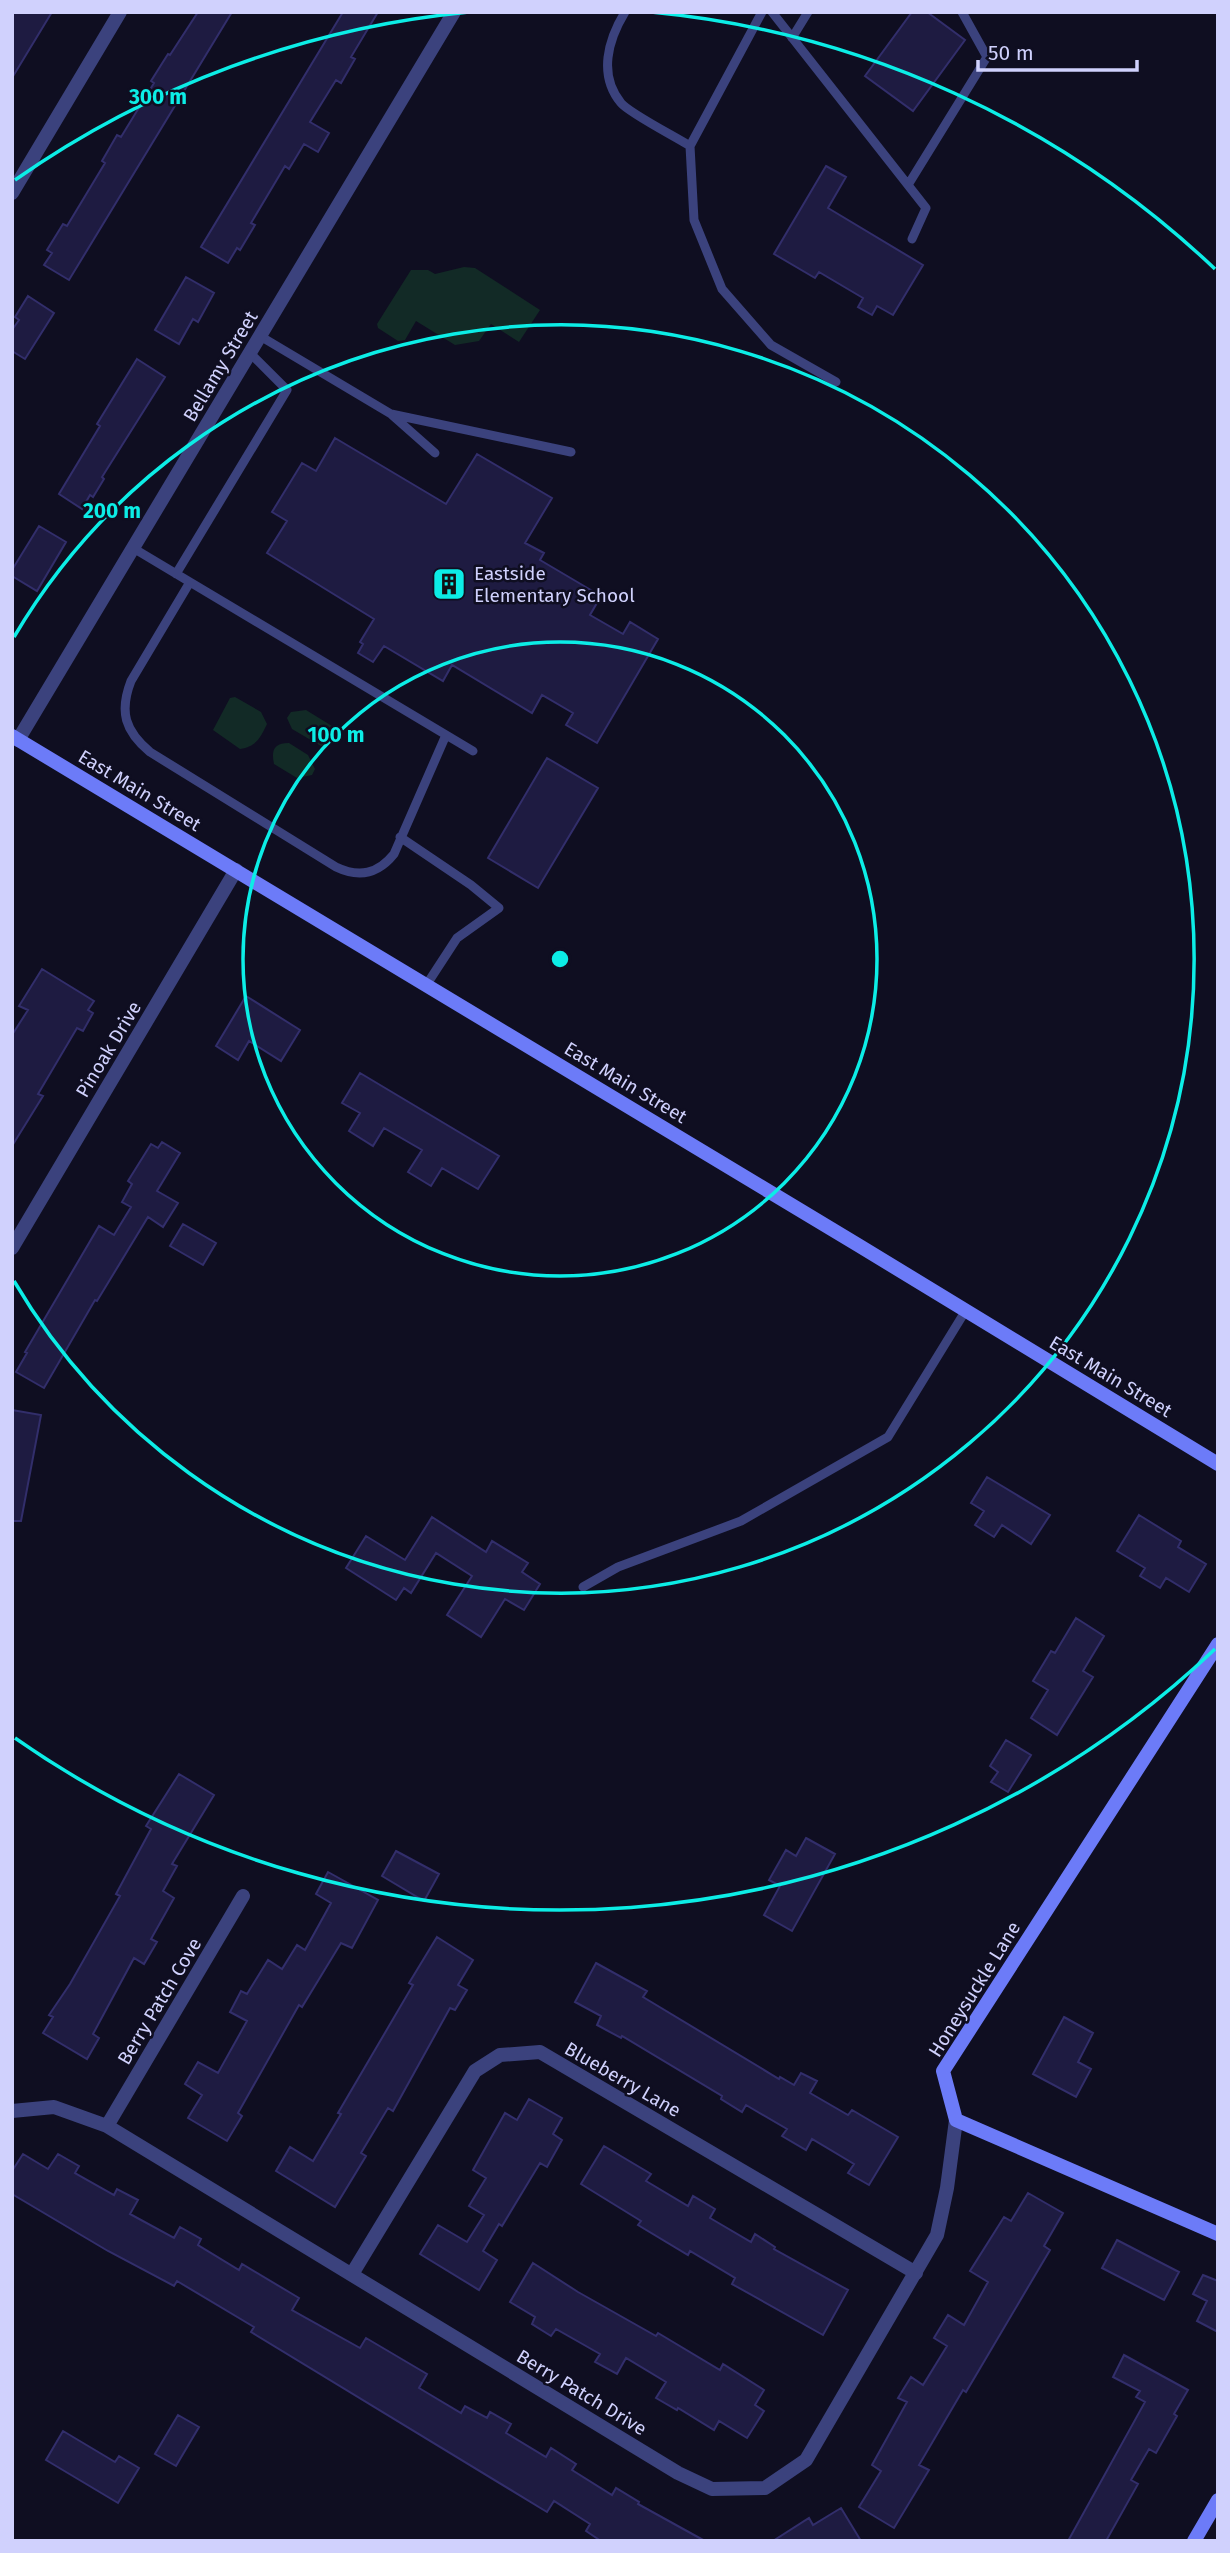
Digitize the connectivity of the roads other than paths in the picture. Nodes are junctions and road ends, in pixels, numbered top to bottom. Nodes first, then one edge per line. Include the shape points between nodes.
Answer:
1 (120, 12) edge
2 (454, 12) edge
3 (625, 12) edge
4 (762, 12) edge
5 (772, 12) edge
6 (808, 12) edge
7 (962, 12) edge
8 (792, 38) junction
9 (690, 146) junction
10 (908, 185) junction
11 (12, 193) edge
12 (912, 239) dead end
13 (260, 336) junction
14 (250, 353) junction
15 (836, 382) dead end
16 (391, 414) junction
17 (571, 452) dead end
18 (435, 453) dead end
19 (133, 548) junction
20 (176, 574) junction
21 (190, 582) junction
22 (446, 736) junction
23 (15, 738) edge
24 (473, 751) dead end
25 (400, 838) junction
26 (236, 870) junction
27 (427, 984) junction
28 (12, 1248) edge
29 (966, 1310) junction
30 (1218, 1464) edge
31 (583, 1587) dead end
32 (1218, 1644) edge
33 (243, 1896) dead end
34 (12, 2111) edge
35 (956, 2120) junction
36 (107, 2126) junction
37 (1218, 2234) edge
38 (916, 2273) junction
39 (352, 2274) junction
40 (1218, 2500) edge
41 (1194, 2541) edge

1 - 11 street
2 - 13 street, Bellamy Street
3 - 9 lane via 608,47 612,88 622,105
4 - 9 lane
5 - 8 lane
6 - 8 lane
7 - 10 lane via 987,57
8 - 10 lane
9 - 15 lane via 694,220 722,289 771,345
10 - 12 lane via 926,208
13 - 14 street, Bellamy Street
13 - 16 lane
14 - 19 street, Bellamy Street
14 - 20 lane via 287,390
16 - 17 lane
16 - 18 lane
19 - 20 lane
19 - 23 street, Bellamy Street
20 - 21 lane
21 - 22 lane
21 - 25 lane via 125,696 127,720 137,742 348,873 374,872 386,864
22 - 24 lane
22 - 25 lane
23 - 26 street, East Main Street
25 - 27 lane via 499,908 457,938
26 - 27 street, East Main Street
26 - 28 street, Pinoak Drive
27 - 29 street, East Main Street
29 - 30 street, East Main Street
29 - 31 lane via 888,1437 741,1521 618,1567
32 - 35 street, Honeysuckle Lane via 943,2071
33 - 36 street, Berry Patch Cove
34 - 36 street, Berry Patch Drive via 54,2108
35 - 37 street
35 - 38 street, Berry Patch Drive via 937,2235
36 - 39 street, Berry Patch Drive
38 - 39 street, Berry Patch Drive via 806,2460 765,2488 712,2489 678,2473
38 - 39 street, Blueberry Lane via 540,2053 500,2055 475,2071
40 - 41 street

